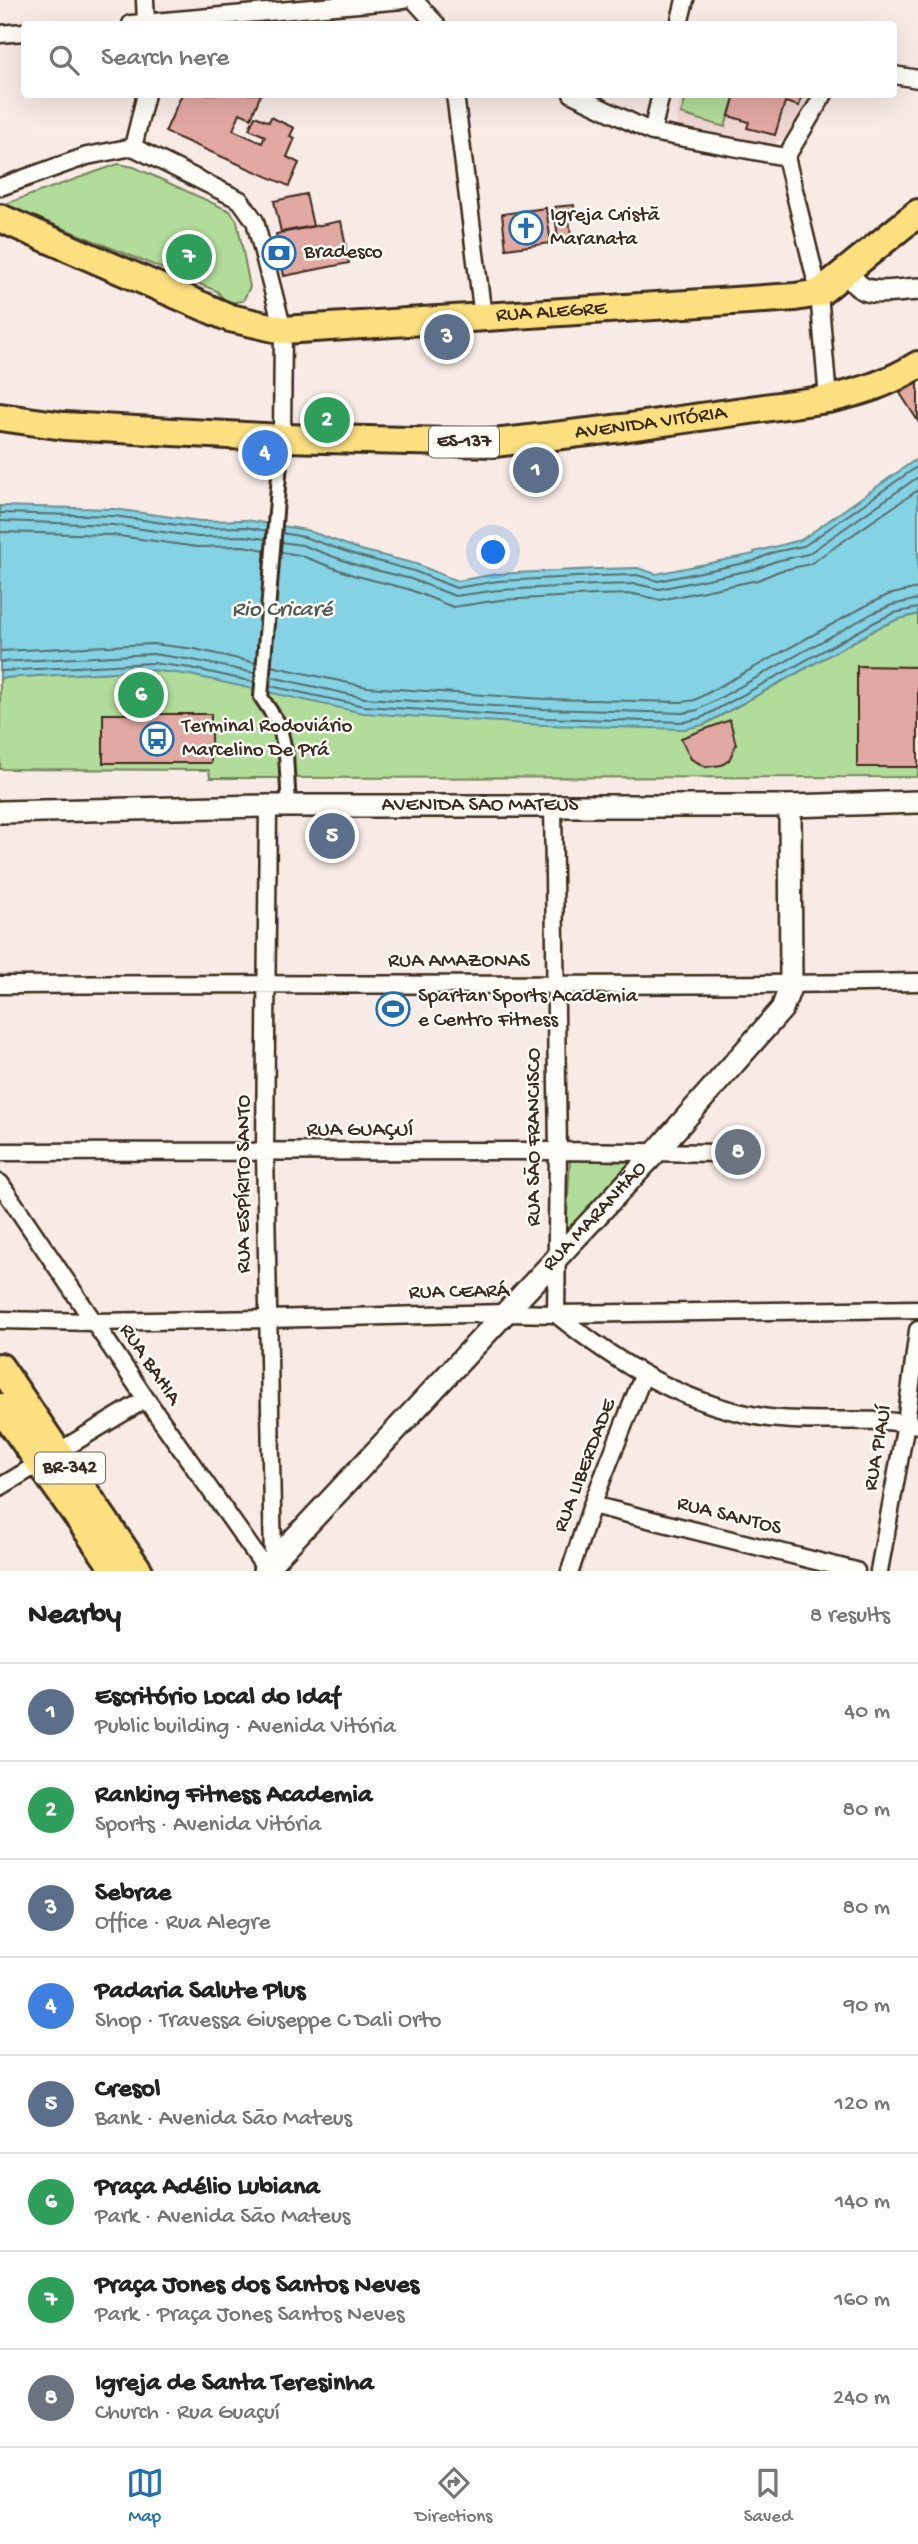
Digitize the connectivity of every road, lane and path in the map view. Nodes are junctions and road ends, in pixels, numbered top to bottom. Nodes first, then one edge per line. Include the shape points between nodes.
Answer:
1 (145, 0) edge
2 (402, 0) edge
3 (414, 0) edge
4 (685, 0) edge
5 (142, 21) edge
6 (174, 21) edge
7 (433, 21) edge
8 (684, 21) edge
9 (21, 32) edge
10 (0, 34) edge
11 (897, 76) edge
12 (918, 79) edge
13 (145, 98) edge
14 (456, 98) edge
15 (580, 98) edge
16 (661, 98) edge
17 (822, 98) edge
18 (652, 132) junction
19 (133, 147) junction
20 (786, 158) junction
21 (0, 187) edge
22 (918, 213) edge
23 (0, 218) edge
24 (850, 269) junction
25 (918, 289) edge
26 (819, 293) junction
27 (483, 317) junction
28 (283, 330) junction
29 (918, 365) edge
30 (828, 399) junction
31 (0, 417) edge
32 (282, 438) junction
33 (918, 802) edge
34 (279, 806) junction
35 (790, 806) junction
36 (553, 807) junction
37 (0, 812) edge
38 (918, 982) edge
39 (266, 983) junction
40 (554, 983) junction
41 (0, 985) edge
42 (791, 985) junction
43 (558, 1151) junction
44 (265, 1152) junction
45 (0, 1153) edge
46 (655, 1153) junction
47 (721, 1153) dead end
48 (0, 1182) edge
49 (556, 1257) junction
50 (918, 1310) edge
51 (506, 1312) junction
52 (556, 1314) junction
53 (267, 1319) junction
54 (0, 1320) edge
55 (94, 1322) junction
56 (918, 1331) edge
57 (0, 1367) edge
58 (643, 1376) junction
59 (146, 1399) junction
60 (0, 1407) edge
61 (912, 1424) edge
62 (49, 1456) junction
63 (0, 1487) edge
64 (592, 1505) junction
65 (268, 1567) edge
66 (116, 1571) edge
67 (139, 1571) edge
68 (570, 1571) edge
69 (856, 1571) edge
70 (879, 1571) edge

1 - 5 street
2 - 6 street
3 - 7 street
4 - 8 street
9 - 10 street
11 - 12 street
13 - 19 street
14 - 27 street
15 - 18 street
16 - 18 street
17 - 20 street
18 - 20 street
19 - 21 street via 87,156
19 - 28 street via 230,194 248,209
20 - 26 street
22 - 24 main road
23 - 28 main road, RUA ALEGRE via 230,318
24 - 25 street via 857,286 866,291
24 - 26 main road
26 - 27 main road, RUA ALEGRE
26 - 30 street
27 - 28 main road, RUA ALEGRE
28 - 32 street
29 - 30 main road, AVENIDA VITÓRIA / ES-137 via 883,384
30 - 32 main road, AVENIDA VITÓRIA / ES-137 via 494,443
31 - 32 main road, AVENIDA VITÓRIA / ES-137 via 64,426
32 - 34 street via 261,697 279,724 286,754
33 - 35 street, AVENIDA SÃO MATEUS
34 - 36 street, AVENIDA SÃO MATEUS
34 - 37 street, AVENIDA SÃO MATEUS
34 - 39 street, RUA ESPÍRITO SANTO
35 - 36 street, AVENIDA SÃO MATEUS
35 - 42 street, RUA MARANHÃO
36 - 40 street, RUA SÃO FRANCISCO
38 - 42 street, RUA AMAZONAS
39 - 40 street, RUA AMAZONAS
39 - 41 street, RUA AMAZONAS
39 - 44 street, RUA ESPÍRITO SANTO
40 - 42 street, RUA AMAZONAS
40 - 43 street, RUA SÃO FRANCISCO
42 - 46 street, RUA MARANHÃO via 782,1009
43 - 44 street, RUA GUAÇUÍ
43 - 46 street, RUA GUAÇUÍ
43 - 49 street, RUA SÃO FRANCISCO
44 - 45 street, RUA GUAÇUÍ
44 - 53 street, RUA ESPÍRITO SANTO
46 - 47 street, RUA GUAÇUÍ
46 - 49 street, RUA MARANHÃO
48 - 55 street, RUA BAHIA
49 - 51 street, RUA MARANHÃO
49 - 52 street, RUA SÃO FRANCISCO
50 - 52 street, RUA CEARÁ
51 - 52 street, RUA CEARÁ
51 - 53 street, RUA CEARÁ
51 - 65 street, RUA MARANHÃO
52 - 58 street
53 - 55 street, RUA CEARÁ
53 - 65 street, RUA ESPÍRITO SANTO
54 - 55 street, RUA CEARÁ
55 - 59 street, RUA BAHIA
56 - 61 street, RUA PIAUÍ
57 - 62 main road, BR-342
58 - 61 street via 736,1412 771,1418
58 - 64 street, RUA LIBERDADE
59 - 62 street
59 - 65 street, RUA BAHIA
60 - 62 main road, BR-342
61 - 70 street, RUA PIAUÍ
62 - 63 street
62 - 66 main road, BR-342
62 - 67 main road, BR-342
64 - 68 street, RUA LIBERDADE
64 - 69 street, RUA SANTOS

